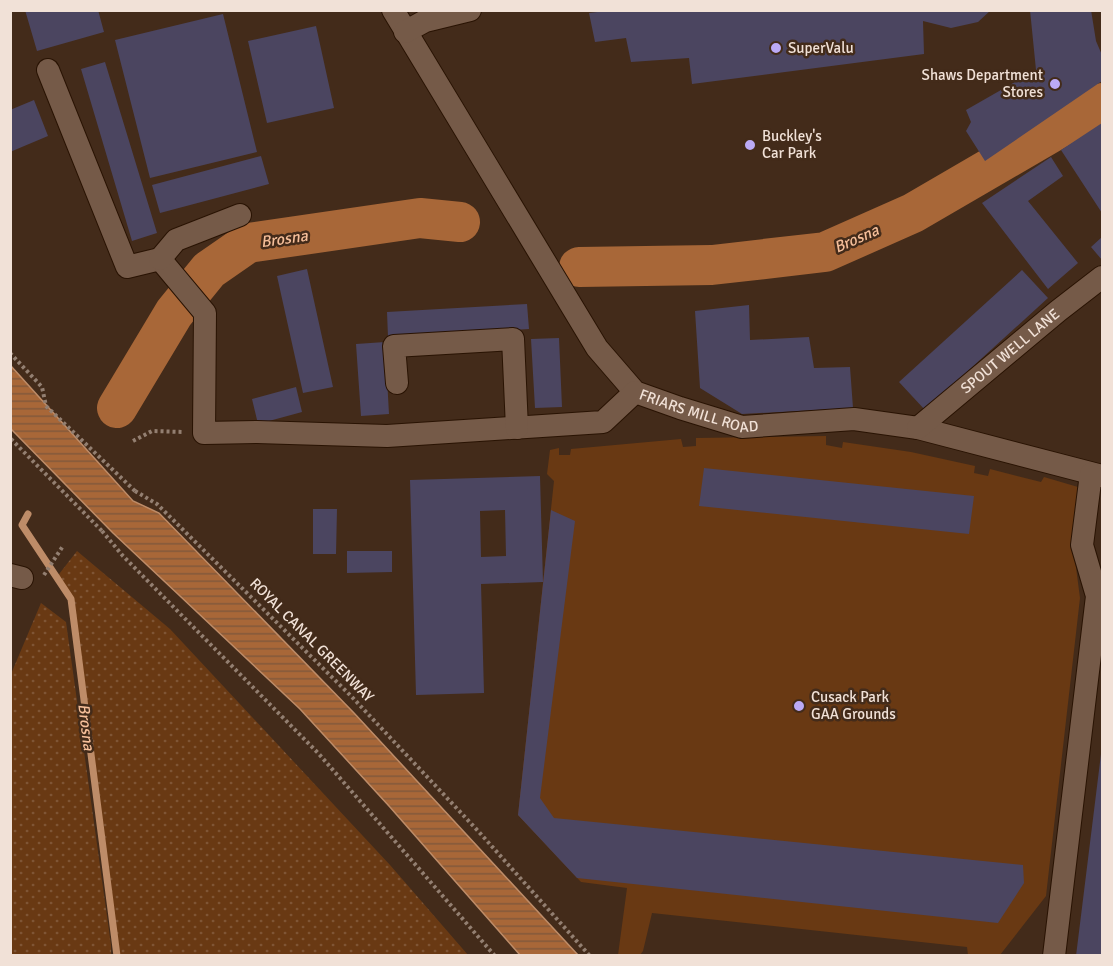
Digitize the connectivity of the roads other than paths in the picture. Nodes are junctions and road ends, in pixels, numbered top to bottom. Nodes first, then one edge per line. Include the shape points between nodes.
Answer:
1 (393, 10) edge
2 (470, 10) edge
3 (405, 32) junction
4 (48, 70) dead end
5 (240, 215) dead end
6 (160, 259) junction
7 (1102, 277) edge
8 (397, 383) dead end
9 (634, 392) junction
10 (518, 428) junction
11 (918, 428) junction
12 (1097, 475) edge
13 (1054, 956) edge

1 - 3 street, FRIARS MILL ROAD
2 - 3 street via 425,21
3 - 9 street, FRIARS MILL ROAD via 597,348
4 - 6 street via 127,267
5 - 6 street via 176,240
6 - 10 street via 205,313 204,433 387,436
7 - 11 street, SPOUT WELL LANE
8 - 10 street via 394,345 513,339
9 - 10 street via 603,422
9 - 11 street, FRIARS MILL ROAD via 742,427 854,419
11 - 12 street, FRIARS MILL ROAD
12 - 13 street via 1082,545 1097,596

